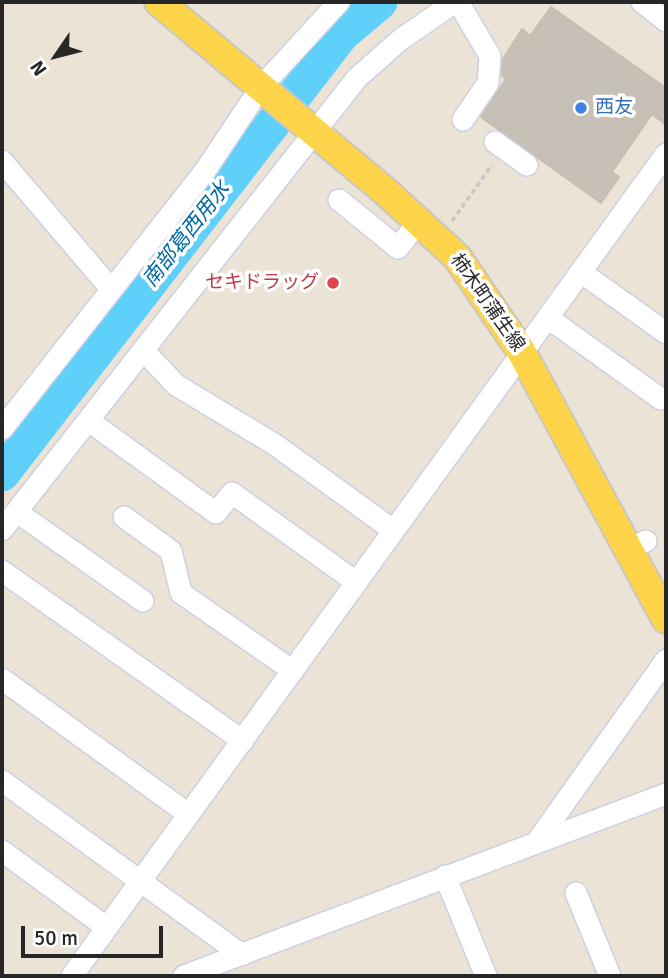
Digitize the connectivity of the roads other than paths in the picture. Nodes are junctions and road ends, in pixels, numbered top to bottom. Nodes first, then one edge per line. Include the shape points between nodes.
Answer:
1 (159, 2) edge
2 (339, 2) edge
3 (456, 2) edge
4 (642, 2) edge
5 (666, 21) edge
6 (265, 90) junction
7 (463, 120) dead end
8 (312, 129) junction
9 (496, 149) road end
10 (666, 154) edge
11 (2, 161) edge
12 (527, 165) dead end
13 (339, 200) dead end
14 (419, 221) junction
15 (581, 272) junction
16 (111, 289) junction
17 (548, 318) junction
18 (666, 333) edge
19 (143, 350) junction
20 (522, 351) junction
21 (661, 399) dead end
22 (89, 421) junction
23 (2, 429) edge
24 (17, 512) junction
25 (124, 517) dead end
26 (2, 530) edge
27 (393, 530) junction
28 (2, 571) edge
29 (356, 582) junction
30 (143, 601) dead end
31 (666, 619) edge
32 (666, 660) edge
33 (293, 671) junction
34 (2, 679) edge
35 (243, 741) junction
36 (2, 781) edge
37 (666, 794) edge
38 (188, 814) junction
39 (536, 843) junction
40 (2, 851) edge
41 (445, 876) junction
42 (141, 880) junction
43 (576, 893) dead end
44 (106, 927) junction
45 (242, 956) junction
46 (72, 976) edge
47 (184, 976) edge
48 (486, 976) edge
49 (610, 976) edge

1 - 6 main road, 柿木町蒲生線
2 - 6 street
3 - 7 street via 490,56 488,83
3 - 8 street via 369,64
4 - 5 street
6 - 8 main road, 柿木町蒲生線
6 - 16 street
8 - 14 main road, 柿木町蒲生線
8 - 19 street
9 - 12 street
10 - 15 street via 642,196
11 - 16 street
13 - 14 street via 398,248
14 - 20 main road, 柿木町蒲生線 via 457,257
15 - 17 street
15 - 18 street
16 - 23 street
17 - 20 street
17 - 21 street
19 - 22 street
19 - 27 street via 176,385 274,444
20 - 27 street
20 - 31 main road, 柿木町蒲生線 via 637,546
22 - 24 street
22 - 29 street via 216,513 232,493
24 - 26 street
24 - 30 street
25 - 33 street via 171,551 181,593
27 - 29 street
28 - 35 street
29 - 33 street
32 - 39 street
33 - 35 street
34 - 38 street
35 - 38 street
36 - 42 street
37 - 39 street
38 - 42 street
39 - 41 street
40 - 44 street
41 - 45 street
41 - 48 street
42 - 44 street
42 - 45 street
43 - 49 street
44 - 46 street
45 - 47 street

